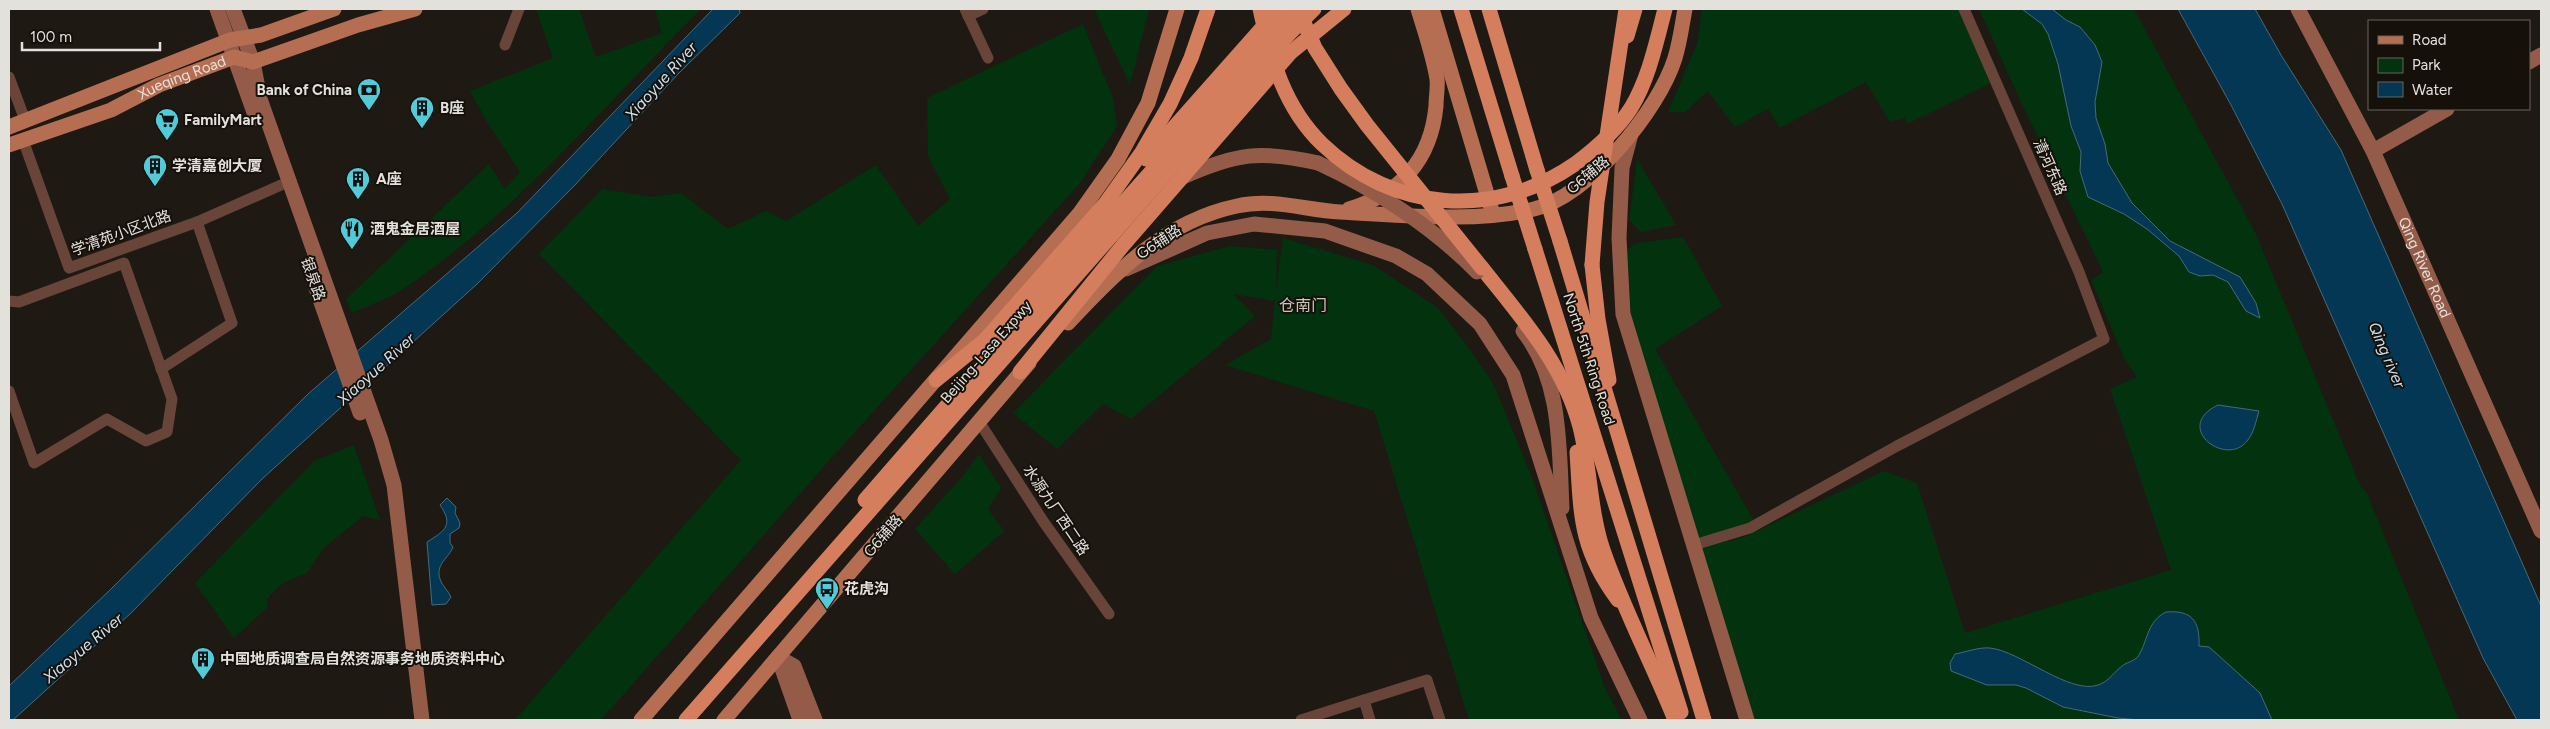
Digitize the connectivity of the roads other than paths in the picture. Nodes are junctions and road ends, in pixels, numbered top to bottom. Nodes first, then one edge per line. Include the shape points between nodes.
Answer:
1 (217, 9) edge
2 (233, 9) edge
3 (334, 9) edge
4 (415, 9) edge
5 (519, 9) edge
6 (983, 9) edge
7 (1177, 9) edge
8 (1208, 9) edge
9 (1260, 9) edge
10 (1279, 9) edge
11 (1297, 9) edge
12 (1314, 9) edge
13 (1344, 9) edge
14 (1418, 9) edge
15 (1432, 9) edge
16 (1461, 9) edge
17 (1488, 9) edge
18 (1626, 9) edge
19 (1635, 9) edge
20 (1665, 9) edge
21 (1685, 9) edge
22 (1964, 9) edge
23 (2298, 9) edge
24 (966, 12) edge
25 (236, 39) junction
26 (505, 45) dead end
27 (2541, 55) edge
28 (234, 57) junction
29 (988, 58) dead end
30 (1620, 61) junction
31 (2530, 61) edge
32 (253, 62) junction
33 (9, 77) edge
34 (2445, 110) edge
35 (25, 120) junction
36 (9, 128) edge
37 (1631, 134) junction
38 (16, 143) edge
39 (2373, 151) junction
40 (1183, 177) junction
41 (281, 185) junction
42 (1106, 204) junction
43 (1338, 212) junction
44 (1493, 215) junction
45 (197, 222) junction
46 (1480, 270) junction
47 (1114, 275) junction
48 (9, 301) edge
49 (339, 338) junction
50 (161, 369) junction
51 (1020, 372) junction
52 (936, 380) junction
53 (9, 391) edge
54 (980, 423) junction
55 (1622, 455) junction
56 (1563, 527) junction
57 (2541, 531) edge
58 (1694, 545) junction
59 (1109, 614) dead end
60 (778, 657) junction
61 (1364, 700) junction
62 (422, 720) edge
63 (641, 720) edge
64 (674, 720) edge
65 (686, 720) edge
66 (724, 720) edge
67 (800, 720) edge
68 (815, 720) edge
69 (1302, 720) edge
70 (1370, 720) edge
71 (1440, 720) edge
72 (1640, 720) edge
73 (1675, 720) edge
74 (1684, 720) edge
75 (1704, 720) edge
76 (1747, 720) edge

1 - 25 street
2 - 25 street
3 - 25 main road, Xueqing Road via 261,35
4 - 32 main road via 358,25
5 - 26 street
6 - 24 street
7 - 52 main road via 1148,103 1118,159 1079,214
8 - 42 highway via 1170,104
9 - 20 highway, bridge via 1271,58 1286,94 1321,143 1344,163 1382,183 1434,200 1466,203 1498,198 1558,175 1607,137 1630,109 1644,81
10 - 42 highway
11 - 46 highway, bridge via 1315,48 1341,89
11 - 64 highway, Beijing-Lasa Expwy via 1096,234
12 - 65 highway, Beijing-Lasa Expwy
13 - 40 highway via 1290,53
14 - 43 main road via 1438,81 1434,120 1422,157 1406,178 1385,194
15 - 44 main road
16 - 74 highway, North 5th Ring Road, bridge
17 - 55 highway, North 5th Ring Road, bridge
18 - 30 highway, bridge
19 - 30 highway, bridge
21 - 37 main road, G6辅路 via 1675,58 1660,91
22 - 58 street, 清河东路 via 2079,272 2104,339 1897,446 1750,528
23 - 39 street, Qing River Road
24 - 29 street
25 - 28 street, 银泉路
25 - 32 street, 银泉路
25 - 35 main road, Xueqing Road
27 - 31 street
28 - 32 main road, Xueqing Road
28 - 38 main road, Xueqing Road via 159,86 111,110
28 - 41 street, 银泉路
30 - 55 highway, bridge via 1597,202 1592,265
32 - 49 street, 银泉路 via 260,99
33 - 35 street
34 - 39 street
35 - 36 main road, Xueqing Road
37 - 44 main road, G6辅路 via 1582,184 1566,195 1536,209
37 - 58 street via 1622,168 1619,238 1623,314
38 - 45 street, 学清苑小区北路 via 69,268
39 - 57 street, Qing River Road
40 - 46 street, bridge via 1222,160 1252,155 1286,156 1318,164 1345,176 1427,229
40 - 51 highway
41 - 45 street, 学清苑小区北路
41 - 49 street, 银泉路
42 - 52 highway via 985,340
43 - 44 main road, G6辅路
43 - 47 main road, G6辅路 via 1274,202 1209,213 1150,244
45 - 50 street via 232,323
46 - 56 street via 1528,337 1543,364 1558,427
46 - 73 highway via 1534,334 1557,368 1574,431 1580,517 1588,551 1600,577 1630,615
47 - 51 main road, G6辅路
47 - 56 street via 1207,233 1254,224 1324,231 1396,256 1427,274 1480,324 1513,375
48 - 50 street via 19,302 124,263
49 - 62 street, 银泉路 via 368,419 397,518
50 - 53 street via 172,399 167,432 146,441 107,419 34,463
51 - 54 main road, G6辅路
52 - 63 main road
54 - 59 street, 水源九厂西二路 via 1043,521
54 - 60 main road, G6辅路
55 - 75 highway, North 5th Ring Road
56 - 72 street via 1591,618
58 - 76 street
60 - 66 main road, G6辅路
60 - 67 street
60 - 68 street via 794,666
61 - 69 street
61 - 70 street
61 - 71 street via 1427,680

